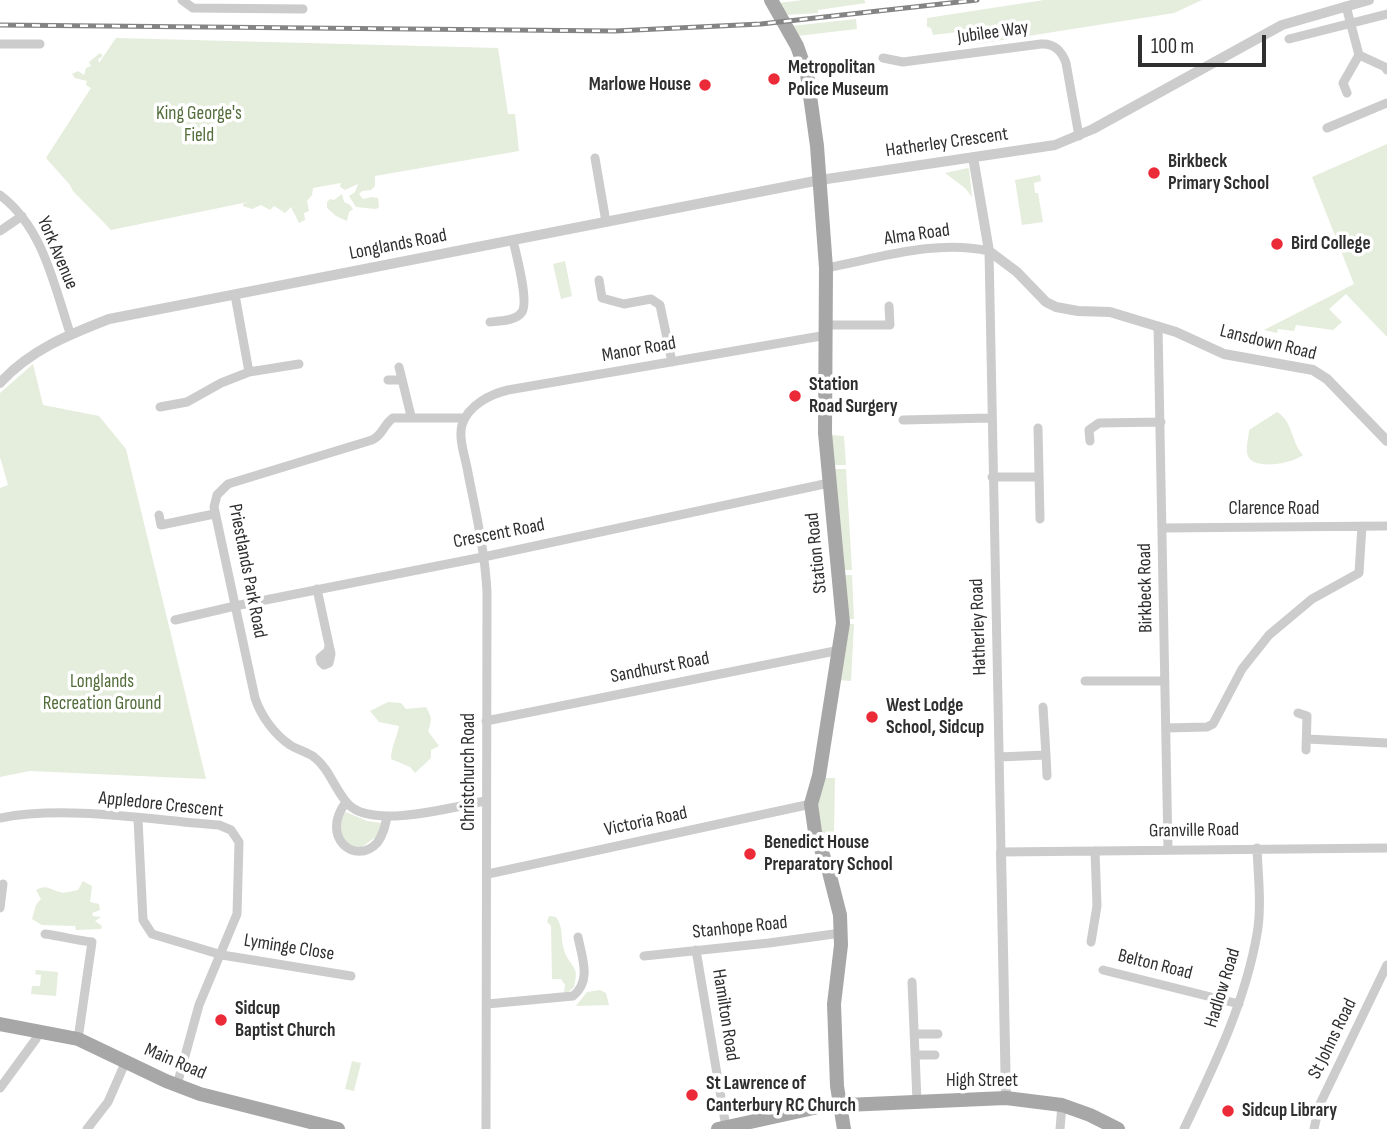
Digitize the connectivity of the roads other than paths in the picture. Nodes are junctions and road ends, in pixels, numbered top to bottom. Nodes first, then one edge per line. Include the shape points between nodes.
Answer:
1 (183, 0) edge
2 (771, 0) edge
3 (1369, 0) edge
4 (1346, 6) junction
5 (303, 9) dead end
6 (1387, 14) edge
7 (1350, 23) junction
8 (1289, 39) dead end
9 (0, 44) edge
10 (40, 44) dead end
11 (1359, 54) junction
12 (883, 58) dead end
13 (1387, 70) edge
14 (1347, 93) dead end
15 (1387, 103) edge
16 (1327, 128) dead end
17 (1079, 136) junction
18 (973, 157) junction
19 (595, 158) dead end
20 (820, 180) junction
21 (0, 195) edge
22 (22, 216) junction
23 (606, 222) junction
24 (0, 231) edge
25 (513, 240) junction
26 (989, 251) junction
27 (826, 268) junction
28 (599, 280) dead end
29 (236, 295) junction
30 (890, 306) dead end
31 (490, 322) dead end
32 (1158, 326) junction
33 (827, 330) junction
34 (69, 333) junction
35 (672, 362) junction
36 (299, 364) dead end
37 (399, 368) dead end
38 (249, 372) junction
39 (388, 380) dead end
40 (401, 380) junction
41 (0, 383) edge
42 (160, 407) dead end
43 (411, 416) junction
44 (465, 418) junction
45 (991, 418) junction
46 (903, 420) dead end
47 (1161, 422) junction
48 (1038, 428) dead end
49 (1090, 441) dead end
50 (1387, 441) edge
51 (992, 477) junction
52 (1039, 477) junction
53 (829, 483) junction
54 (214, 514) junction
55 (159, 515) dead end
56 (1040, 519) dead end
57 (1362, 526) junction
58 (1387, 526) edge
59 (1162, 528) junction
60 (484, 555) junction
61 (317, 589) junction
62 (235, 606) junction
63 (175, 620) dead end
64 (329, 646) dead end
65 (840, 650) junction
66 (1085, 681) dead end
67 (1165, 681) junction
68 (1044, 707) dead end
69 (1298, 713) dead end
70 (486, 721) junction
71 (1166, 728) junction
72 (1307, 739) junction
73 (1387, 743) edge
74 (1306, 750) dead end
75 (1046, 755) junction
76 (999, 757) junction
77 (1047, 776) dead end
78 (485, 801) junction
79 (346, 802) junction
80 (811, 804) junction
81 (387, 817) junction
82 (0, 818) edge
83 (138, 819) junction
84 (1257, 848) junction
85 (1387, 848) edge
86 (1168, 849) junction
87 (1096, 851) junction
88 (1001, 852) junction
89 (488, 874) junction
90 (3, 884) dead end
91 (0, 908) edge
92 (841, 933) junction
93 (45, 934) dead end
94 (578, 937) dead end
95 (1091, 942) dead end
96 (696, 950) junction
97 (222, 955) junction
98 (644, 956) dead end
99 (1387, 965) edge
100 (1104, 970) dead end
101 (351, 976) dead end
102 (1385, 978) edge
103 (912, 982) dead end
104 (1239, 1003) junction
105 (487, 1004) junction
106 (0, 1024) edge
107 (39, 1030) junction
108 (914, 1034) junction
109 (938, 1034) dead end
110 (78, 1039) junction
111 (915, 1055) junction
112 (935, 1055) dead end
113 (126, 1061) junction
114 (177, 1085) junction
115 (0, 1088) edge
116 (1006, 1098) junction
117 (917, 1101) junction
118 (840, 1105) junction
119 (1062, 1105) junction
120 (311, 1126) edge
121 (722, 1128) edge
122 (87, 1129) edge
123 (338, 1129) edge
124 (486, 1129) edge
125 (844, 1129) edge
126 (1060, 1129) edge
127 (1118, 1129) edge
128 (1184, 1129) edge
129 (1314, 1129) edge

1 - 5 street via 193,8
2 - 20 main road, Station Road via 807,74
3 - 4 street, Hatherley Crescent
4 - 7 street
4 - 17 street, Hatherley Crescent via 1282,25
6 - 7 street
7 - 8 street
7 - 11 street
9 - 10 street
11 - 13 street
11 - 14 street via 1343,83
12 - 17 street, Jubilee Way via 903,62 1054,46 1066,63
15 - 16 street
17 - 18 street, Hatherley Crescent via 1055,145
18 - 20 street, Hatherley Crescent
18 - 26 street, Hatherley Road
19 - 23 street
20 - 23 street, Longlands Road
20 - 27 main road, Station Road
21 - 22 street, York Avenue
22 - 24 street
22 - 34 street, York Avenue via 38,242
23 - 25 street, Longlands Road
25 - 29 street, Longlands Road
25 - 31 street via 522,312 515,318
26 - 27 street, Alma Road via 942,246
26 - 32 street, Alma Road via 1056,307 1110,312
26 - 45 street, Hatherley Road
27 - 33 main road, Station Road
28 - 35 street via 602,298 624,304 651,299 660,304
29 - 34 street, Longlands Road via 109,319
29 - 38 street
30 - 33 street, Manor Road via 890,325
32 - 47 street, Birkbeck Road
32 - 50 street, Lansdown Road via 1224,355 1313,370
33 - 35 street, Manor Road
33 - 53 main road, Station Road
34 - 41 street, Longlands Road via 41,348
35 - 44 street, Manor Road via 494,393
36 - 38 street
37 - 40 street
38 - 42 street via 187,401
39 - 40 street
40 - 43 street
43 - 44 street
43 - 54 street, Priestlands Park Road via 387,421 383,433 372,440 228,484 217,495
44 - 60 street, Christchurch Road via 462,438
45 - 46 street
45 - 51 street, Hatherley Road
47 - 49 street via 1099,423 1089,430
47 - 59 street, Birkbeck Road
48 - 52 street
51 - 52 street
51 - 76 street, Hatherley Road
52 - 56 street
53 - 60 street, Crescent Road
53 - 65 main road, Station Road via 843,623
54 - 55 street via 161,525
54 - 62 street, Priestlands Park Road
57 - 58 street, Clarence Road
57 - 59 street, Clarence Road
57 - 71 street via 1359,573 1303,606 1269,635 1242,669 1213,724
59 - 67 street, Birkbeck Road
60 - 61 street, Crescent Road
60 - 70 street, Christchurch Road
61 - 62 street, Crescent Road
61 - 64 street
62 - 63 street, Crescent Road
62 - 79 street, Priestlands Park Road via 263,717 289,744 318,761
65 - 70 street, Sandhurst Road
65 - 80 main road, Station Road
66 - 67 street
67 - 71 street, Birkbeck Road
68 - 75 street
69 - 72 street via 1307,716
70 - 78 street, Christchurch Road
71 - 86 street, Birkbeck Road
72 - 73 street
72 - 74 street
75 - 76 street
75 - 77 street
76 - 88 street, Hatherley Road
78 - 81 street
78 - 89 street, Christchurch Road
79 - 81 street via 364,815
79 - 81 street via 335,822 345,848 355,851 378,843
80 - 89 street, Victoria Road
80 - 92 main road, Station Road
82 - 83 street, Appledore Crescent via 75,814
83 - 97 street, Lyminge Close via 145,926 156,937
83 - 97 street, Appledore Crescent via 219,825 235,835 240,850 238,904
84 - 85 street, Granville Road
84 - 86 street, Granville Road
84 - 104 street, Hadlow Road via 1257,933
86 - 87 street, Granville Road
87 - 88 street, Granville Road
87 - 95 street via 1097,906
88 - 116 street, Hatherley Road
89 - 105 street, Christchurch Road
90 - 91 street
92 - 96 street, Stanhope Road
92 - 118 main road, Station Road via 834,1004
93 - 110 street via 92,942
94 - 105 street via 585,972 580,990 573,996
96 - 98 street, Stanhope Road
96 - 121 street, Hamilton Road
97 - 101 street, Lyminge Close
97 - 114 street via 199,1006
99 - 102 street, St Johns Road
100 - 104 street, Belton Road
102 - 129 street, St Johns Road via 1320,1107
103 - 108 street
104 - 128 street, Hadlow Road
105 - 124 street, Christchurch Road
106 - 107 main road, Main Road
107 - 110 main road, Main Road
107 - 115 street
108 - 109 street
108 - 111 street
110 - 113 main road, Main Road
111 - 112 street
111 - 117 street
113 - 114 main road, Main Road
113 - 122 street via 108,1102
114 - 120 main road, Main Road
116 - 117 main road, High Street
116 - 119 main road, High Street
117 - 118 main road, High Street
118 - 121 main road
118 - 125 main road, Station Road
119 - 126 street
119 - 127 main road, High Street
120 - 123 main road, Main Road

